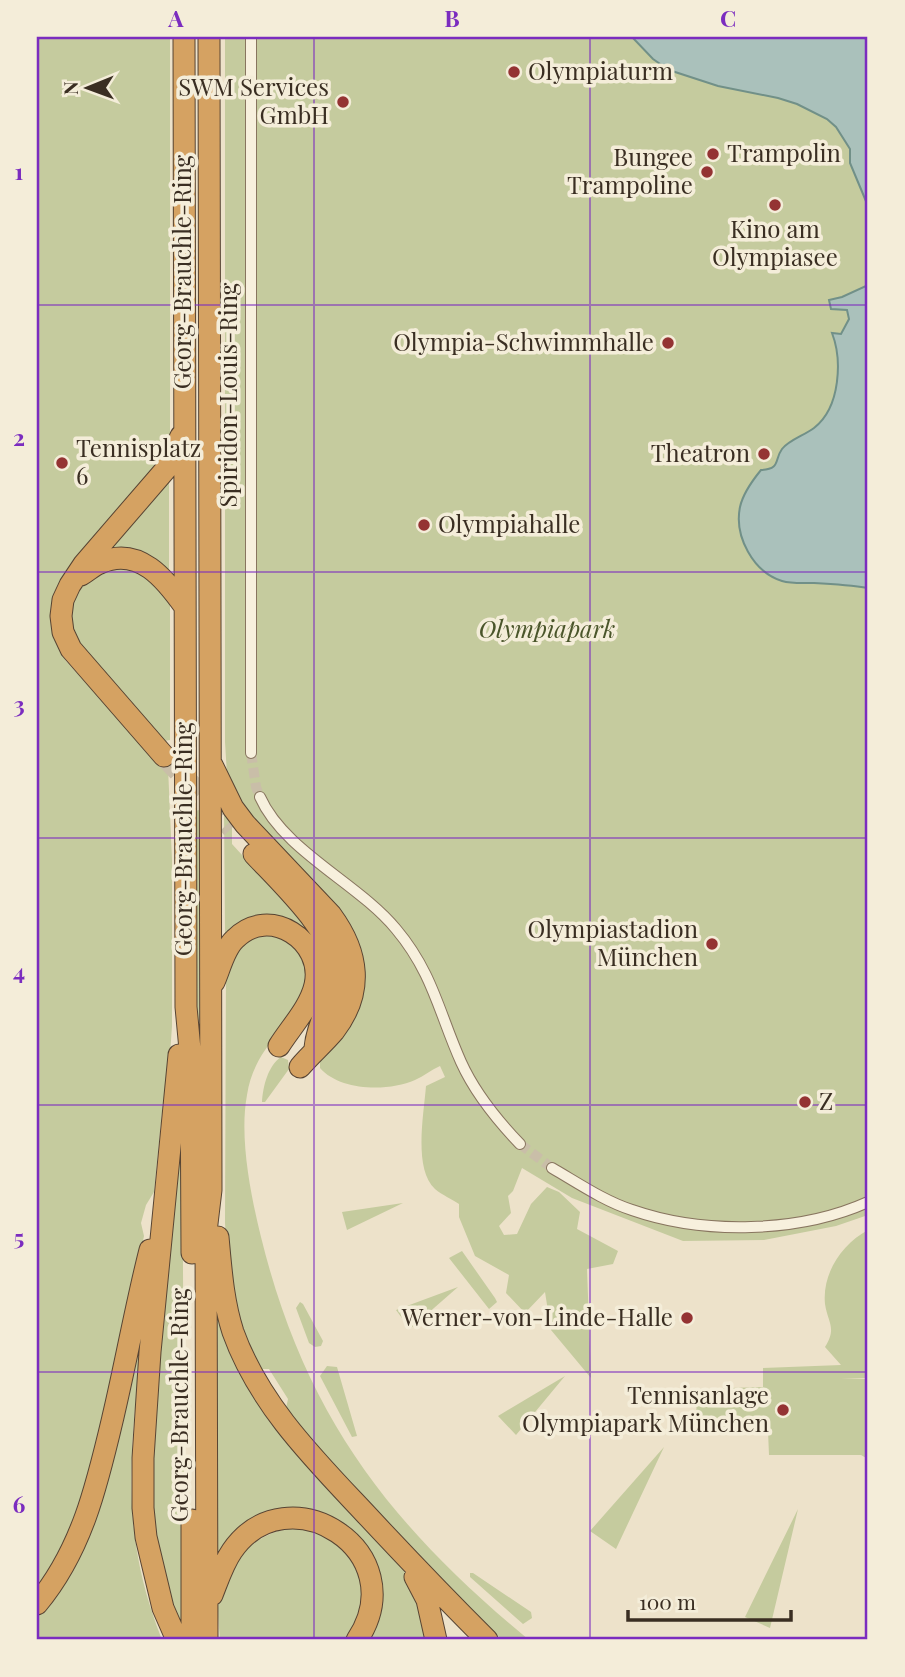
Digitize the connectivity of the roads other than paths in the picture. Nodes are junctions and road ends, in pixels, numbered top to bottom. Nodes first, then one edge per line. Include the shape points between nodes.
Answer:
1 (184, 37) edge
2 (209, 37) edge
3 (251, 37) edge
4 (185, 427) junction
5 (76, 577) junction
6 (185, 607) junction
7 (251, 753) tunnel mouth
8 (164, 756) tunnel mouth
9 (210, 761) junction
10 (260, 797) tunnel mouth
11 (232, 828) tunnel mouth
12 (211, 991) junction
13 (328, 1003) junction
14 (186, 1007) junction
15 (314, 1050) junction
16 (300, 1067) dead end
17 (520, 1144) tunnel mouth
18 (552, 1168) tunnel mouth
19 (211, 1190) junction
20 (868, 1202) edge
21 (164, 1216) junction
22 (401, 1552) junction
23 (37, 1604) edge
24 (207, 1610) junction
25 (177, 1640) edge
26 (192, 1640) edge
27 (207, 1640) edge
28 (357, 1640) edge
29 (436, 1640) edge
30 (487, 1640) edge

1 - 4 highway, Georg-Brauchle-Ring
2 - 9 highway, Georg-Brauchle-Ring
3 - 7 street, Spiridon-Louis-Ring
4 - 5 highway via 166,469
4 - 6 highway, Georg-Brauchle-Ring
5 - 6 highway via 99,563 139,562 166,579
5 - 8 highway via 63,600 61,616 71,649
6 - 14 highway, Georg-Brauchle-Ring
9 - 12 highway, Georg-Brauchle-Ring
9 - 15 highway via 233,808 331,915 348,942 355,968 353,993 340,1023
10 - 17 street via 292,841 395,928 430,982 461,1062 481,1099
11 - 13 highway via 326,935 337,973
12 - 13 highway via 232,942 245,931 273,926 298,936 316,963 316,984 309,1002 279,1045
12 - 19 highway, Georg-Brauchle-Ring
13 - 15 highway
14 - 21 highway
14 - 26 highway, Georg-Brauchle-Ring via 191,1060
15 - 16 highway
18 - 20 street via 632,1210 707,1226 773,1226
19 - 22 highway via 226,1305 259,1386 311,1456
19 - 24 highway, Georg-Brauchle-Ring via 206,1232
21 - 23 highway via 152,1239 91,1504 66,1562
21 - 25 highway via 146,1408 143,1508 163,1608
22 - 29 highway via 427,1600
22 - 30 highway
24 - 27 highway, Georg-Brauchle-Ring
24 - 28 highway via 221,1571 245,1537 274,1521 310,1520 349,1539 365,1562 370,1609

